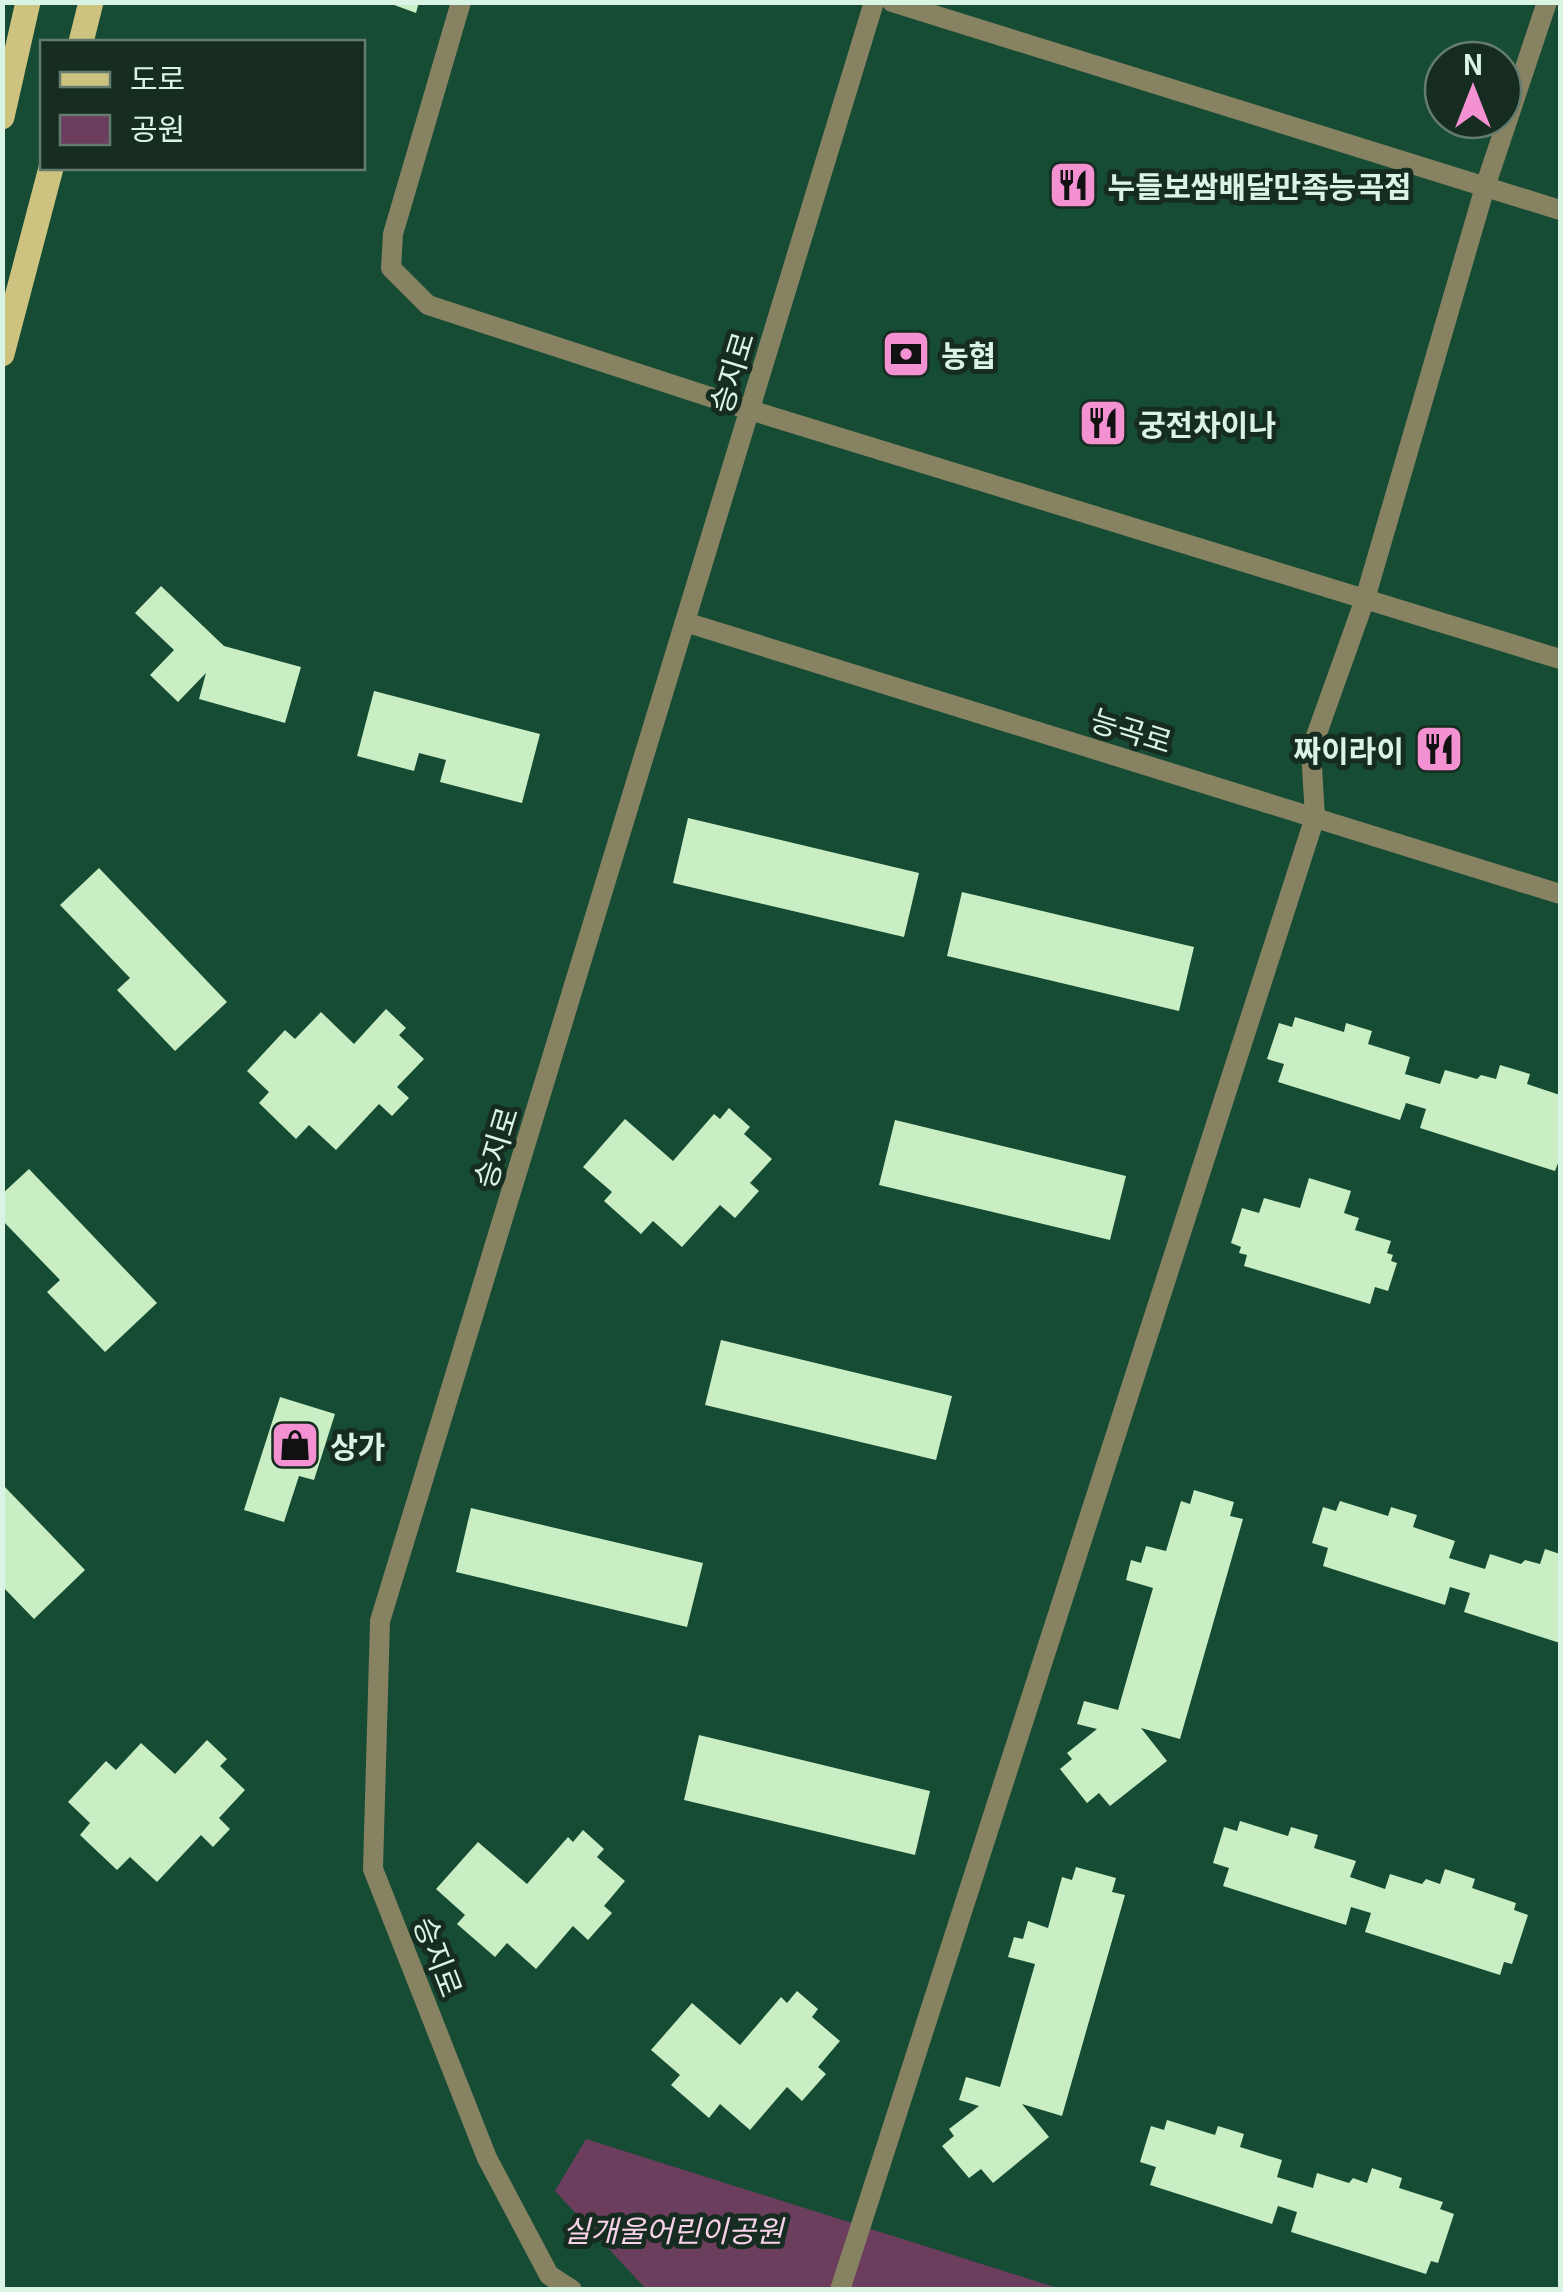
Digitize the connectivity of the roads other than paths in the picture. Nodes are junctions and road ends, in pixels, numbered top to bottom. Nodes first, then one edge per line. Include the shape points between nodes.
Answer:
1 (28, 2) edge
2 (91, 2) edge
3 (461, 2) edge
4 (874, 2) edge
5 (892, 2) edge
6 (1547, 2) edge
7 (82, 40) edge
8 (2, 116) edge
9 (49, 170) edge
10 (1485, 186) junction
11 (1560, 210) edge
12 (2, 354) edge
13 (750, 410) junction
14 (1365, 599) junction
15 (685, 622) junction
16 (1560, 659) edge
17 (1315, 818) junction
18 (1560, 894) edge
19 (572, 2290) edge
20 (840, 2290) edge

1 - 8 main road
2 - 7 main road
3 - 13 street via 393,234 391,268 428,305
4 - 13 street, 승지로
5 - 10 street
6 - 10 street
9 - 12 main road
10 - 11 street
10 - 14 street
13 - 14 street
13 - 15 street, 승지로
14 - 16 street
14 - 17 street via 1311,750
15 - 17 street, 능곡로
15 - 19 street, 승지로 via 380,1621 373,1869 486,2158 549,2275
17 - 18 street, 능곡로
17 - 20 street

